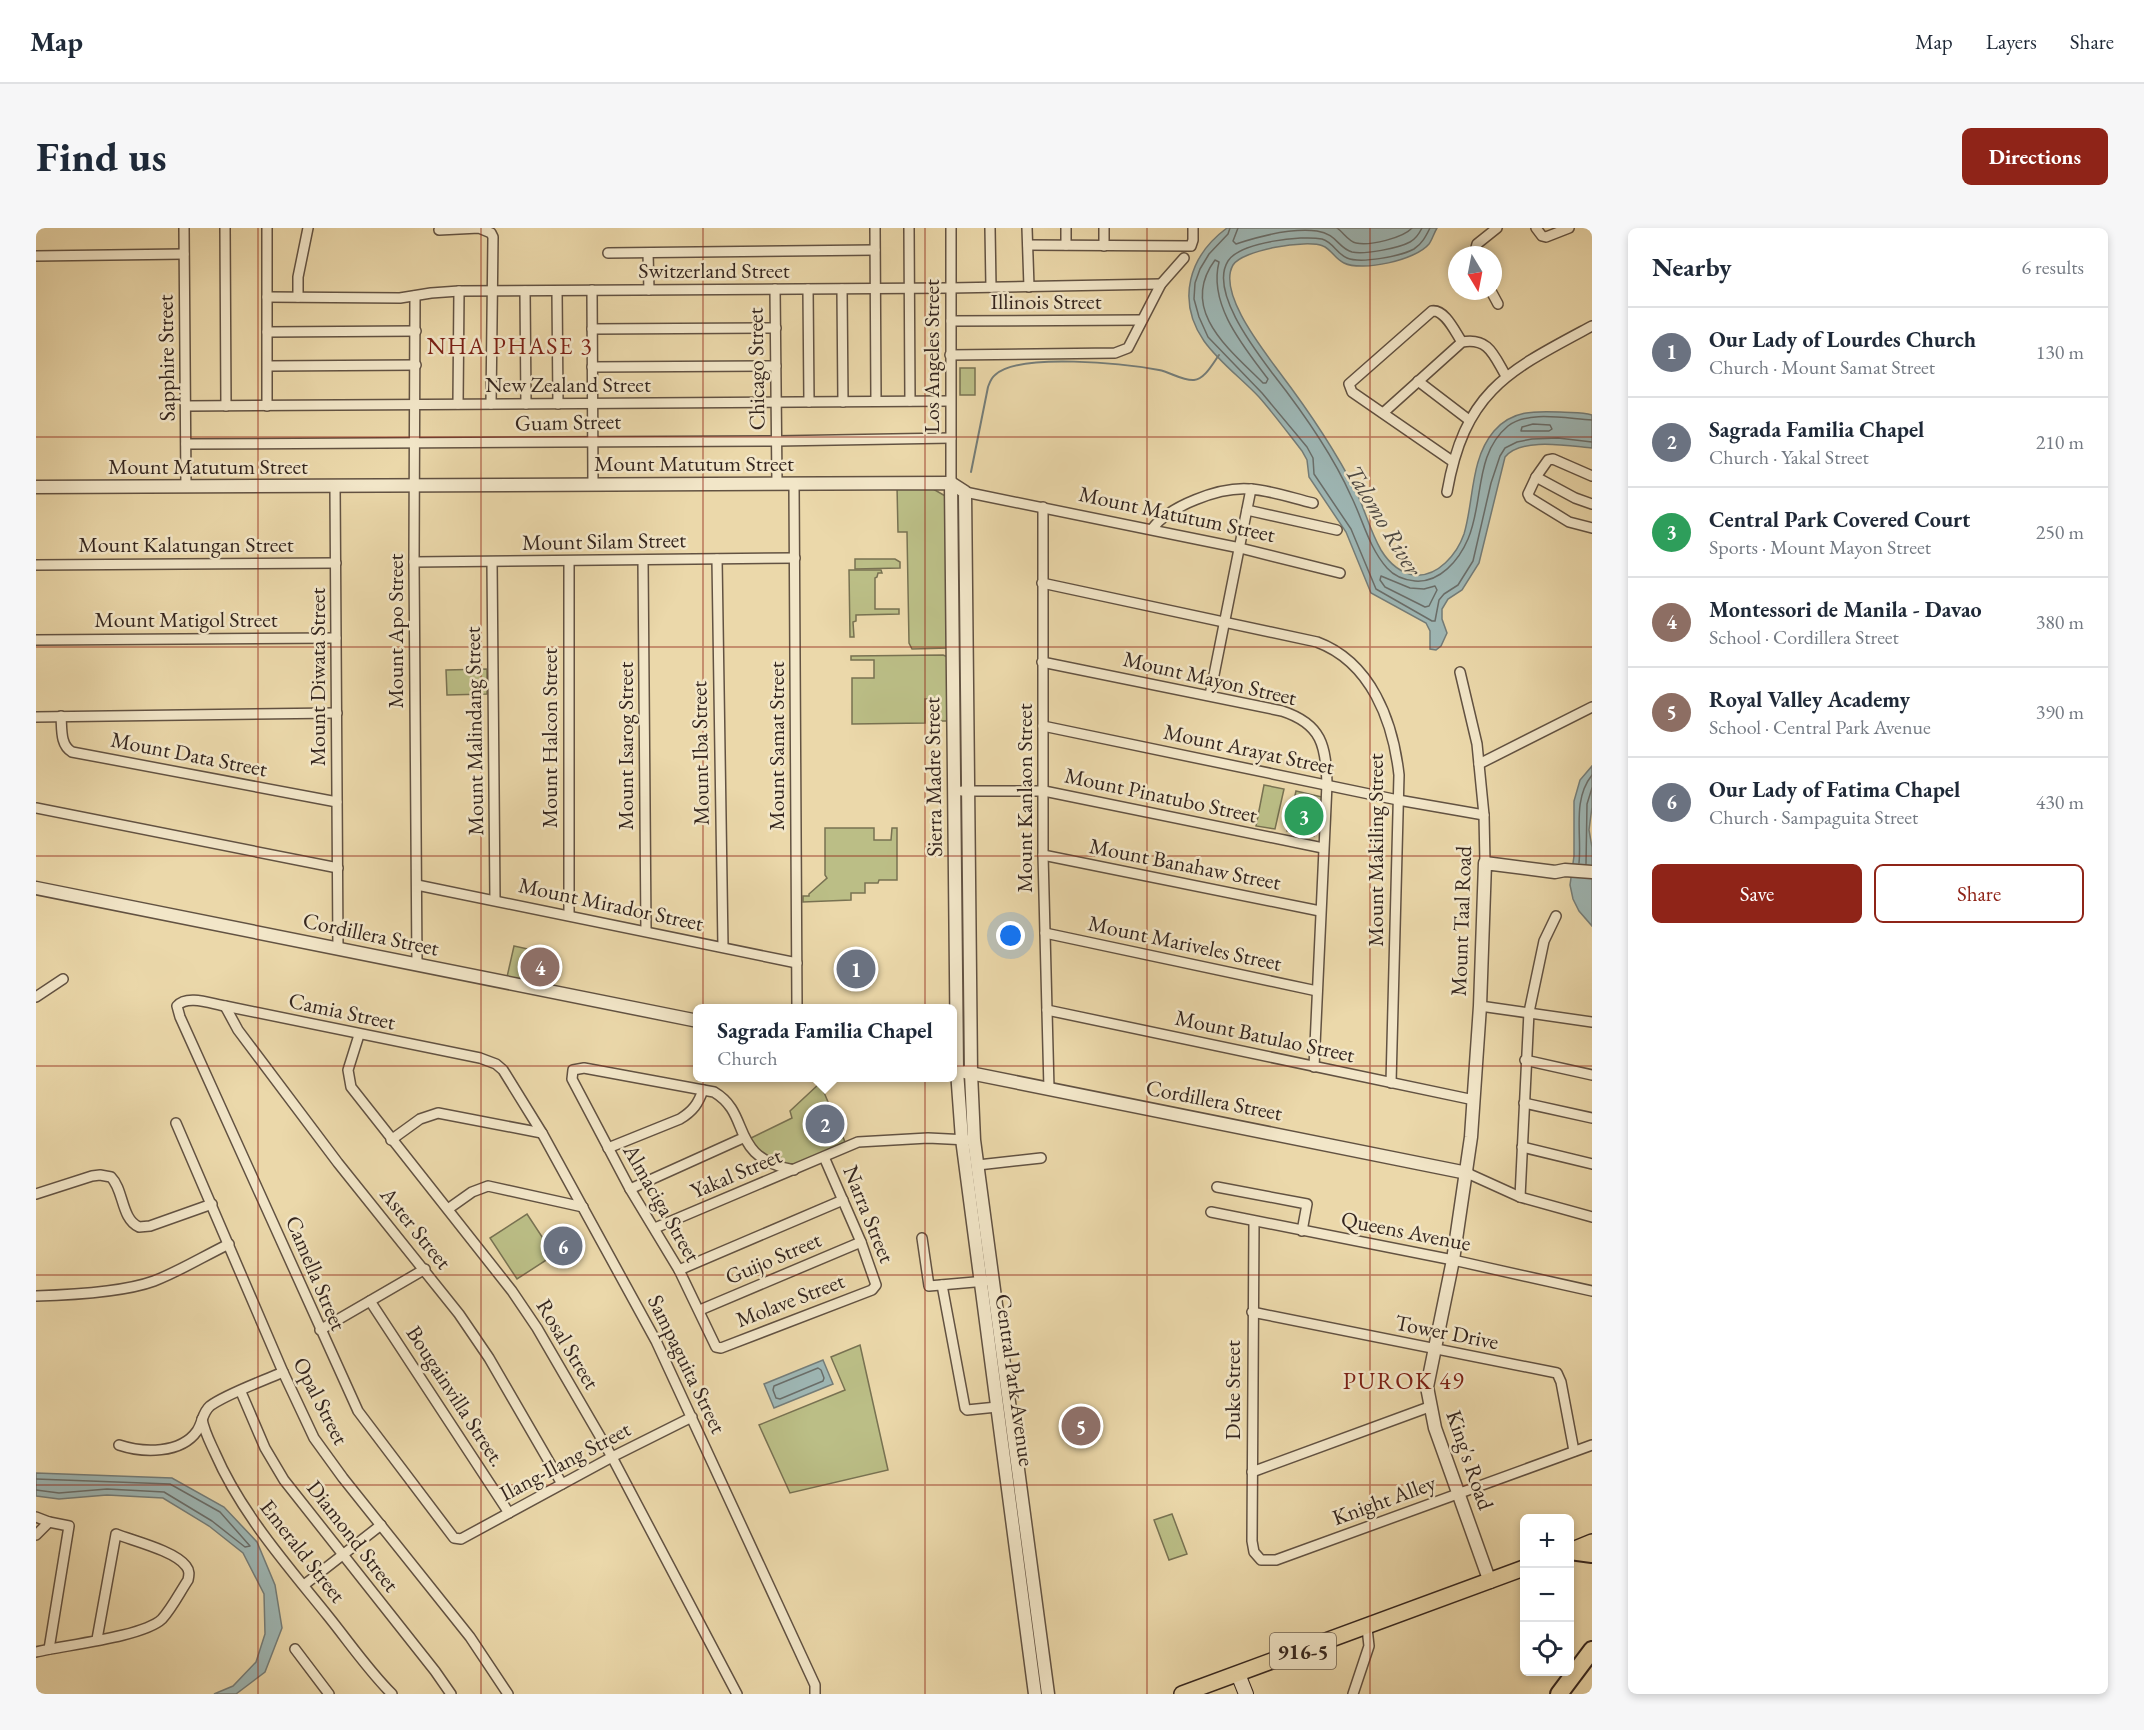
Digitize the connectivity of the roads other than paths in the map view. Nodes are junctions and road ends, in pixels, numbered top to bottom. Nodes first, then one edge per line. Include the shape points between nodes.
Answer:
1 (184, 228) edge
2 (225, 228) edge
3 (267, 228) edge
4 (308, 228) edge
5 (875, 228) edge
6 (909, 228) edge
7 (951, 228) edge
8 (990, 228) edge
9 (1028, 228) edge
10 (1066, 228) edge
11 (1104, 228) edge
12 (1193, 228) edge
13 (1497, 228) edge
14 (1536, 228) edge
15 (1569, 228) edge
16 (445, 229) edge
17 (1028, 245) junction
18 (1066, 246) junction
19 (1104, 246) junction
20 (1476, 246) edge
21 (875, 250) junction
22 (608, 253) dead end
23 (648, 253) junction
24 (184, 254) junction
25 (36, 256) edge
26 (1184, 258) dead end
27 (1161, 284) junction
28 (992, 287) junction
29 (1029, 287) junction
30 (909, 288) junction
31 (950, 288) junction
32 (775, 289) junction
33 (808, 289) junction
34 (842, 289) junction
35 (875, 289) junction
36 (592, 290) junction
37 (649, 290) junction
38 (459, 291) junction
39 (492, 291) junction
40 (525, 291) junction
41 (558, 291) junction
42 (415, 296) junction
43 (267, 297) junction
44 (298, 297) junction
45 (1496, 300) edge
46 (1498, 304) dead end
47 (1142, 320) junction
48 (951, 321) junction
49 (1592, 326) edge
50 (776, 328) junction
51 (592, 329) junction
52 (416, 331) junction
53 (267, 332) junction
54 (1462, 342) junction
55 (950, 355) junction
56 (416, 364) junction
57 (268, 366) junction
58 (776, 366) junction
59 (592, 367) junction
60 (1506, 376) junction
61 (1418, 381) junction
62 (876, 401) junction
63 (910, 401) junction
64 (950, 401) junction
65 (777, 402) junction
66 (809, 402) junction
67 (843, 402) junction
68 (593, 403) junction
69 (458, 404) junction
70 (491, 404) junction
71 (526, 404) junction
72 (558, 404) junction
73 (416, 405) junction
74 (186, 406) junction
75 (226, 406) junction
76 (267, 406) junction
77 (1383, 413) junction
78 (1469, 420) junction
79 (951, 438) junction
80 (593, 441) junction
81 (777, 441) junction
82 (186, 444) junction
83 (416, 444) junction
84 (1452, 461) junction
85 (1592, 476) edge
86 (1536, 477) junction
87 (951, 483) junction
88 (777, 484) junction
89 (795, 484) junction
90 (593, 485) junction
91 (335, 486) junction
92 (414, 486) junction
93 (186, 487) junction
94 (36, 488) edge
95 (1251, 489) junction
96 (966, 492) junction
97 (1447, 492) dead end
98 (1313, 503) dead end
99 (1592, 504) edge
100 (1043, 507) junction
101 (1247, 510) junction
102 (1592, 528) edge
103 (1152, 529) junction
104 (1337, 530) dead end
105 (1240, 548) junction
106 (795, 558) junction
107 (717, 559) junction
108 (643, 560) junction
109 (568, 561) junction
110 (414, 562) junction
111 (492, 562) junction
112 (336, 563) junction
113 (36, 565) edge
114 (1340, 573) dead end
115 (1042, 583) junction
116 (1225, 622) junction
117 (336, 638) junction
118 (36, 640) edge
119 (1042, 662) junction
120 (1460, 672) dead end
121 (1210, 695) junction
122 (1592, 707) edge
123 (337, 712) junction
124 (61, 716) junction
125 (36, 717) edge
126 (1043, 726) junction
127 (1479, 764) junction
128 (1327, 784) junction
129 (954, 790) junction
130 (968, 790) junction
131 (1044, 791) junction
132 (1398, 800) junction
133 (337, 802) junction
134 (36, 808) edge
135 (1484, 815) junction
136 (1323, 848) junction
137 (1043, 855) junction
138 (1485, 862) junction
139 (338, 868) junction
140 (1592, 872) edge
141 (1562, 874) junction
142 (1592, 879) edge
143 (417, 885) junction
144 (36, 888) edge
145 (495, 900) junction
146 (1320, 911) junction
147 (569, 915) junction
148 (1556, 916) dead end
149 (646, 931) junction
150 (1045, 933) junction
151 (723, 947) junction
152 (338, 949) junction
153 (797, 963) junction
154 (417, 965) junction
155 (63, 980) dead end
156 (1317, 991) junction
157 (36, 997) edge
158 (180, 1002) joint
159 (797, 1004) edge
160 (955, 1004) edge
161 (225, 1006) junction
162 (1480, 1006) junction
163 (1047, 1010) junction
164 (1529, 1012) junction
165 (693, 1020) edge
166 (1592, 1022) edge
167 (358, 1035) junction
168 (1525, 1060) junction
169 (496, 1064) joint
170 (1314, 1067) junction
171 (957, 1070) edge
172 (971, 1073) junction
173 (1592, 1075) edge
174 (957, 1081) edge
175 (1392, 1083) junction
176 (1049, 1089) junction
177 (703, 1090) junction
178 (1474, 1100) junction
179 (1524, 1103) junction
180 (1592, 1118) edge
181 (176, 1123) dead end
182 (542, 1133) junction
183 (743, 1138) junction
184 (391, 1140) junction
185 (968, 1140) junction
186 (1522, 1147) junction
187 (608, 1148) junction
188 (824, 1157) junction
189 (1041, 1158) dead end
190 (1592, 1164) edge
191 (978, 1165) junction
192 (794, 1170) junction
193 (1467, 1173) junction
194 (1217, 1186) dead end
195 (630, 1189) junction
196 (36, 1194) edge
197 (1520, 1197) junction
198 (843, 1200) junction
199 (212, 1204) junction
200 (583, 1208) junction
201 (448, 1209) junction
202 (1211, 1212) dead end
203 (1592, 1217) edge
204 (1254, 1222) junction
205 (655, 1228) junction
206 (1302, 1231) junction
207 (922, 1238) dead end
208 (861, 1242) junction
209 (229, 1244) junction
210 (1453, 1260) junction
211 (425, 1269) junction
212 (679, 1270) junction
213 (987, 1281) junction
214 (876, 1286) joint
215 (942, 1286) junction
216 (1592, 1291) edge
217 (36, 1296) edge
218 (370, 1301) junction
219 (700, 1310) junction
220 (1252, 1312) junction
221 (320, 1330) junction
222 (716, 1347) joint
223 (1434, 1349) junction
224 (282, 1372) junction
225 (240, 1392) junction
226 (998, 1407) junction
227 (1429, 1407) junction
228 (692, 1418) junction
229 (202, 1419) junction
230 (119, 1445) dead end
231 (1592, 1445) edge
232 (1574, 1451) junction
233 (612, 1457) junction
234 (1252, 1472) junction
235 (562, 1484) junction
236 (1459, 1495) junction
237 (510, 1513) junction
238 (36, 1517) edge
239 (49, 1522) junction
240 (1019, 1524) junction
241 (381, 1525) junction
242 (36, 1535) edge
243 (456, 1539) joint
244 (1592, 1542) edge
245 (1574, 1549) edge
246 (1574, 1552) edge
247 (343, 1554) junction
248 (1592, 1554) edge
249 (1257, 1557) joint
250 (1520, 1570) edge
251 (1490, 1582) junction
252 (304, 1585) junction
253 (1367, 1628) junction
254 (97, 1639) junction
255 (1035, 1645) junction
256 (49, 1649) junction
257 (296, 1649) dead end
258 (1592, 1650) edge
259 (36, 1652) edge
260 (1238, 1674) junction
261 (329, 1694) edge
262 (392, 1694) edge
263 (451, 1694) edge
264 (508, 1694) edge
265 (737, 1694) edge
266 (815, 1694) edge
267 (1035, 1694) edge
268 (1048, 1694) edge
269 (1182, 1694) edge
270 (1246, 1694) edge
271 (1353, 1694) edge
272 (1559, 1694) edge

1 - 24 street, Sapphire Street
2 - 75 street
3 - 43 street
4 - 44 street
5 - 21 street
6 - 30 street
7 - 31 street, Los Angeles Street
8 - 28 street
9 - 17 street
10 - 18 street
11 - 19 street
12 - 19 street via 1191,246
13 - 20 street
14 - 15 street via 1546,237
16 - 39 street via 489,230
17 - 18 street
17 - 29 street
18 - 19 street
21 - 23 street
21 - 35 street
22 - 23 street
23 - 37 street
24 - 25 street
24 - 74 street, Sapphire Street
26 - 27 street
27 - 29 street, Switzerland Street
27 - 47 street
28 - 29 street, Switzerland Street
28 - 31 street, Switzerland Street
30 - 31 street, Switzerland Street
30 - 35 street, Switzerland Street
30 - 63 street
31 - 48 street, Los Angeles Street
32 - 33 street, Switzerland Street
32 - 37 street, Switzerland Street
32 - 50 street, Chicago Street
33 - 34 street, Switzerland Street
33 - 66 street
34 - 35 street, Switzerland Street
34 - 67 street
35 - 62 street
36 - 37 street, Switzerland Street
36 - 41 street, Switzerland Street
36 - 51 street
38 - 39 street, Switzerland Street
38 - 42 street, Switzerland Street
38 - 69 street
39 - 40 street, Switzerland Street
39 - 70 street
40 - 41 street, Switzerland Street
40 - 71 street
41 - 72 street
42 - 44 street, Switzerland Street
42 - 52 street, Mount Apo Street
43 - 44 street, Switzerland Street
43 - 53 street
45 - 46 street
47 - 48 street, Illinois Street
47 - 55 street via 1128,348 1115,353
48 - 55 street, Los Angeles Street
49 - 60 street
50 - 51 street
50 - 58 street, Chicago Street
51 - 59 street
52 - 53 street
52 - 56 street, Mount Apo Street
53 - 57 street
54 - 60 street via 1476,340 1484,344
54 - 61 street
54 - 77 street via 1441,313 1432,311 1350,381 1350,390
55 - 64 street, Los Angeles Street
56 - 57 street
56 - 73 street, Mount Apo Street
57 - 76 street
58 - 59 street
58 - 65 street, Chicago Street
59 - 68 street
60 - 78 street
61 - 77 street
61 - 78 street
62 - 63 street, New Zealand Street
62 - 67 street, New Zealand Street
63 - 64 street, New Zealand Street
64 - 79 street, Los Angeles Street
65 - 66 street, New Zealand Street
65 - 68 street, New Zealand Street
65 - 81 street, Chicago Street
66 - 67 street, New Zealand Street
68 - 72 street, New Zealand Street
68 - 80 street
69 - 70 street, New Zealand Street
69 - 73 street, New Zealand Street
70 - 71 street, New Zealand Street
71 - 72 street, New Zealand Street
73 - 76 street, New Zealand Street
73 - 83 street, Mount Apo Street
74 - 75 street, New Zealand Street
74 - 82 street, Sapphire Street
75 - 76 street, New Zealand Street
77 - 84 street
78 - 84 street
79 - 81 street, Guam Street
79 - 87 street, Los Angeles Street
80 - 81 street, Guam Street
80 - 83 street, Guam Street
80 - 90 street
81 - 88 street, Chicago Street
82 - 83 street, Guam Street
82 - 93 street, Sapphire Street
83 - 92 street, Mount Apo Street
84 - 97 street
85 - 86 street via 1550,459
86 - 99 street
86 - 102 street via 1528,492 1530,498 1569,522
87 - 89 street, Mount Matutum Street
87 - 96 street, Mount Matutum Street
87 - 129 street, Sierra Madre Street
88 - 89 street, Mount Matutum Street
88 - 90 street, Mount Matutum Street
89 - 106 street, Mount Samat Street
90 - 92 street, Mount Matutum Street
91 - 92 street, Mount Matutum Street
91 - 93 street, Mount Matutum Street
91 - 112 street, Mount Diwata Street
92 - 110 street, Mount Apo Street
93 - 94 street, Mount Matutum Street
95 - 98 street
95 - 101 street
95 - 103 street via 1193,501 1162,517
96 - 100 street, Mount Matutum Street
96 - 130 street, Sierra Madre Street
100 - 103 street, Mount Matutum Street
100 - 115 street, Mount Kanlaon Street
101 - 104 street
101 - 105 street
103 - 105 street, Mount Matutum Street
105 - 114 street, Mount Matutum Street
105 - 116 street
106 - 107 street, Mount Silam Street
106 - 153 street, Mount Samat Street
107 - 108 street, Mount Silam Street
107 - 151 street, Mount Iba Street
108 - 109 street, Mount Silam Street
108 - 149 street, Mount Isarog Street
109 - 111 street, Mount Silam Street
109 - 147 street, Mount Halcon Street
110 - 111 street, Mount Silam Street
110 - 143 street, Mount Apo Street
111 - 145 street, Mount Malindang Street
112 - 113 street, Mount Kalatungan Street
112 - 117 street, Mount Diwata Street
115 - 116 street, Mount Makiling Street
115 - 119 street, Mount Kanlaon Street
116 - 121 street
116 - 132 street, Mount Makiling Street via 1305,638 1329,647 1363,675 1390,728 1397,758
117 - 118 street, Mount Matigol Street
117 - 123 street, Mount Diwata Street
119 - 121 street, Mount Mayon Street
119 - 126 street, Mount Kanlaon Street
120 - 127 street, Mount Taal Road
121 - 128 street, Mount Mayon Street via 1282,711 1303,720 1321,741
122 - 127 street
123 - 124 street
123 - 133 street, Mount Diwata Street
124 - 125 street
124 - 133 street, Mount Data Street via 64,746 72,752
126 - 128 street, Mount Arayat Street
126 - 131 street, Mount Kanlaon Street
127 - 135 street, Mount Taal Road
128 - 132 street, Mount Arayat Street
128 - 136 street, Mount Mayon Street
129 - 130 street, Mount Pinatubo Street
129 - 160 street, Sierra Madre Street
130 - 131 street, Mount Pinatubo Street
130 - 172 street, Sierra Madre Street
131 - 136 street, Mount Pinatubo Street
131 - 137 street, Mount Kanlaon Street
132 - 135 street, Mount Arayat Street
132 - 175 street, Mount Makiling Street
133 - 139 street, Mount Diwata Street
134 - 139 street
135 - 138 street, Mount Taal Road
136 - 146 street, Mount Mayon Street
137 - 146 street, Mount Banahaw Street
137 - 150 street, Mount Kanlaon Street
138 - 141 street
138 - 162 street, Mount Taal Road
139 - 152 street, Mount Diwata Street
140 - 141 street
141 - 142 street
143 - 145 street, Mount Mirador Street
143 - 154 street, Mount Apo Street
144 - 152 street, Cordillera Street
145 - 147 street, Mount Mirador Street
146 - 156 street, Mount Mayon Street
147 - 149 street, Mount Mirador Street
148 - 164 street via 1544,941
149 - 151 street, Mount Mirador Street
150 - 156 street, Mount Mariveles Street
150 - 163 street, Mount Kanlaon Street
151 - 153 street, Mount Mirador Street
152 - 154 street, Cordillera Street
153 - 159 street, Mount Samat Street
154 - 165 street, Cordillera Street
155 - 157 street
156 - 170 street, Mount Mayon Street
158 - 161 street, Camia Street
158 - 221 street, Camella Street via 180,1017
161 - 167 street, Camia Street
161 - 211 street, Aster Street via 238,1030 338,1163
162 - 164 street
162 - 178 street, Mount Taal Road
163 - 170 street, Mount Batulao Street
163 - 176 street, Mount Kanlaon Street
164 - 166 street
164 - 168 street
167 - 169 street, Camia Street
167 - 184 street, Rosal Street via 348,1070 349,1081
168 - 173 street
168 - 179 street
169 - 182 street, Sampaguita Street via 508,1076
170 - 175 street, Mount Batulao Street
171 - 172 street, Cordillera Street
172 - 176 street, Cordillera Street
172 - 185 street, Central Park Avenue
174 - 185 street, Central Park Avenue
175 - 178 street, Mount Batulao Street
176 - 193 street, Cordillera Street
177 - 183 street via 724,1098
177 - 187 street via 691,1113
177 - 187 street, Almaciga Street via 584,1068 573,1070 572,1079
178 - 193 street, Mount Taal Road
179 - 180 street
179 - 186 street
181 - 199 street, Opal Street
182 - 184 street via 438,1113 420,1119
182 - 200 street, Sampaguita Street
183 - 192 street via 762,1160
183 - 195 street
184 - 201 street, Rosal Street
185 - 188 street, Yakal Street via 858,1142
185 - 191 street, Central Park Avenue
185 - 213 street, Central Park Avenue
186 - 190 street
186 - 197 street
187 - 195 street, Almaciga Street
188 - 192 street, Yakal Street
188 - 198 street, Narra Street
189 - 191 street
191 - 213 street, Central Park Avenue
192 - 205 street, Yakal Street
193 - 197 street
193 - 210 street, King's Road
194 - 206 street via 1307,1204
195 - 205 street, Almaciga Street
196 - 199 street via 92,1176 111,1177 130,1220 139,1227
197 - 203 street
198 - 208 street, Narra Street
198 - 212 street
199 - 209 street, Opal Street
200 - 201 street via 488,1186
200 - 228 street, Sampaguita Street via 656,1341
201 - 233 street, Rosal Street via 524,1307
202 - 204 street, Queens Avenue
204 - 206 street, Queens Avenue
204 - 220 street, Duke Street
205 - 212 street, Almaciga Street
206 - 210 street, Queens Avenue
207 - 215 street via 929,1286
208 - 214 street, Narra Street
208 - 219 street, Guijo Street
209 - 217 street via 142,1285
209 - 224 street, Opal Street
210 - 216 street, Queens Avenue
210 - 223 street, King's Road
211 - 218 street
211 - 235 street, Aster Street via 484,1350
212 - 219 street, Almaciga Street
213 - 215 street
213 - 226 street, Central Park Avenue
213 - 240 street, Central Park Avenue
214 - 222 street, Molave Street
215 - 226 street via 965,1408
218 - 221 street
218 - 237 street, Bougainvilla Street.
219 - 222 street, Almaciga Street
220 - 223 street, Tower Drive
220 - 234 street, Duke Street
221 - 243 street, Camella Street via 358,1412
223 - 227 street, King's Road via 1427,1377
223 - 232 street, Tower Drive via 1557,1374
224 - 225 street
224 - 241 street, Opal Street via 314,1438
225 - 229 street via 213,1404
225 - 247 street, Diamond Street via 284,1480
226 - 240 street, Central Park Avenue
227 - 234 street
227 - 236 street, King's Road
228 - 233 street, Ilang-Ilang Street
228 - 266 street, Sampaguita Street via 815,1685
229 - 230 street via 192,1437 175,1447 145,1450
229 - 252 street, Emerald Street via 233,1491
231 - 232 street, Knight Alley
232 - 236 street, Knight Alley
233 - 235 street, Ilang-Ilang Street
233 - 265 street, Rosal Street
234 - 249 street, Duke Street via 1252,1547
235 - 237 street, Ilang-Ilang Street
236 - 249 street, Knight Alley via 1276,1560
236 - 251 street, King's Road
237 - 243 street, Ilang-Ilang Street
238 - 239 street
239 - 242 street
239 - 256 street via 69,1526
240 - 255 street, Central Park Avenue
241 - 247 street
241 - 264 street, Opal Street via 470,1637
244 - 245 main road
246 - 248 highway
247 - 252 street
247 - 263 street, Diamond Street
250 - 251 main road, 916-5
251 - 253 main road, 916-5
252 - 262 street, Emerald Street
253 - 260 main road, 916-5
253 - 271 street via 1369,1646
254 - 254 street via 154,1625 188,1580 186,1565 116,1534
254 - 256 street
255 - 267 street, Central Park Avenue
255 - 268 street, Central Park Avenue
256 - 259 street
257 - 261 street
258 - 272 highway
260 - 269 main road, 916-5
260 - 270 main road

